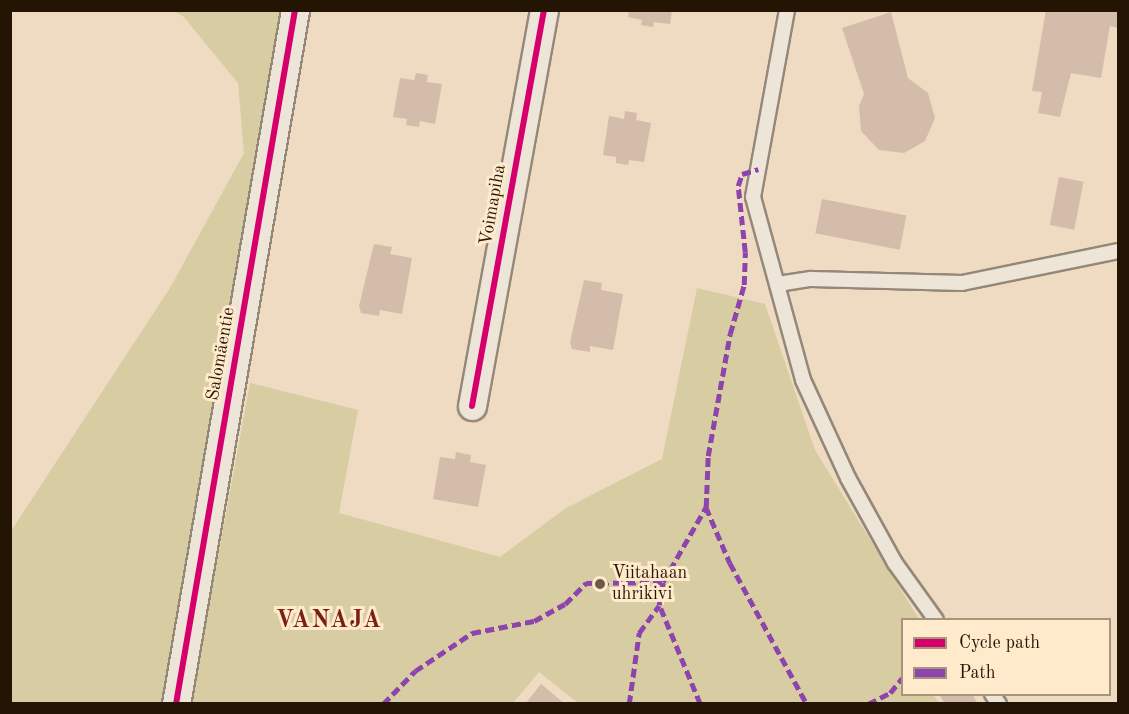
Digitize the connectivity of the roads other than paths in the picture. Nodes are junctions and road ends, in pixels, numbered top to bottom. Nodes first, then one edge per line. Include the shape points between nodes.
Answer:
1 (295, 10) edge
2 (544, 10) edge
3 (786, 10) edge
4 (1119, 250) edge
5 (778, 284) junction
6 (472, 406) dead end
7 (935, 618) edge
8 (176, 704) edge

1 - 8 street, Salomäentie
2 - 6 street, Voimapiha
3 - 5 lane via 753,197
4 - 5 lane via 962,283 811,279
5 - 7 lane via 802,380 848,478 895,563

